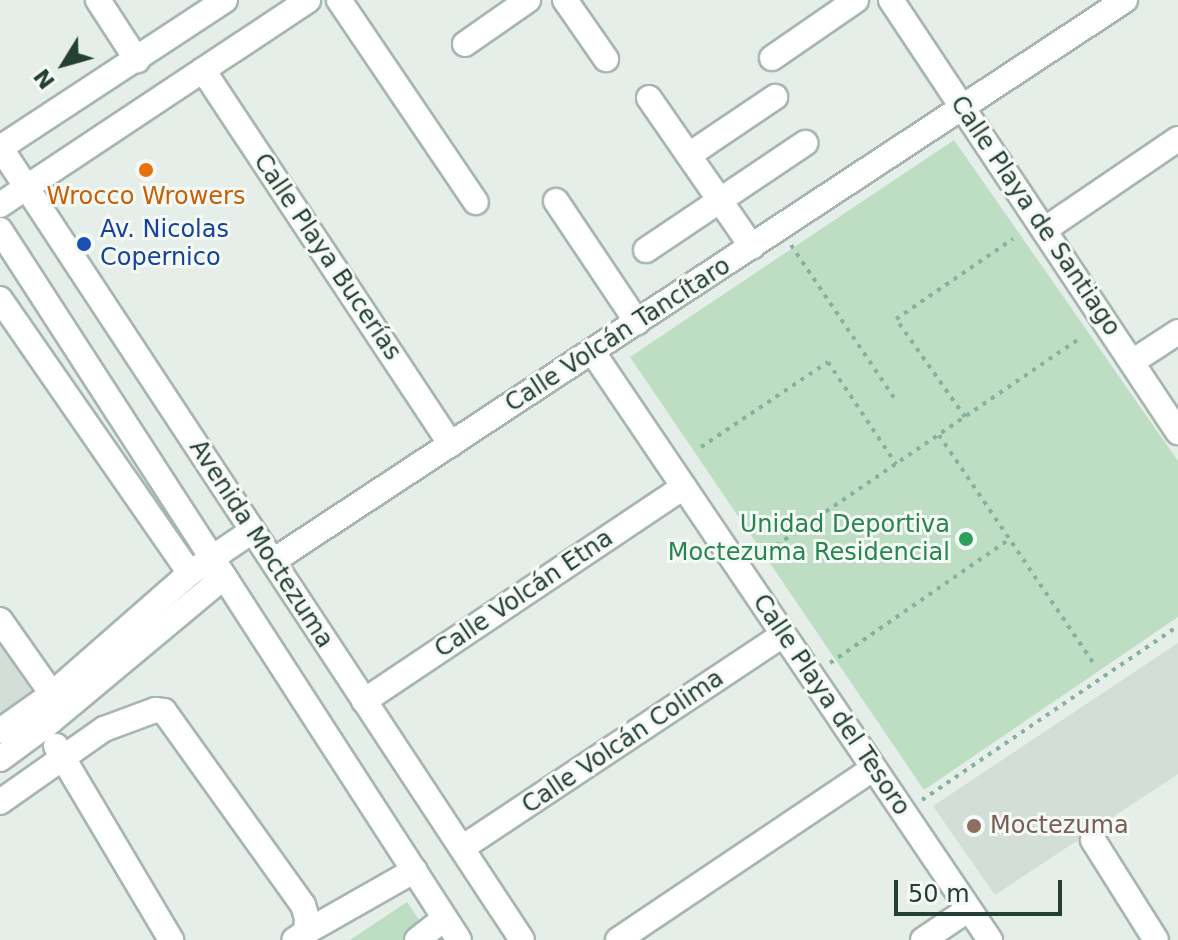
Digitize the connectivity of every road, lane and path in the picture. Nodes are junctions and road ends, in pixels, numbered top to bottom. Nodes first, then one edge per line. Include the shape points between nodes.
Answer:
1 (98, 0) edge
2 (225, 0) edge
3 (308, 0) edge
4 (339, 0) edge
5 (528, 0) edge
6 (565, 0) edge
7 (856, 0) edge
8 (891, 0) edge
9 (1125, 0) edge
10 (465, 44) dead end
11 (772, 58) dead end
12 (606, 59) dead end
13 (137, 60) junction
14 (203, 70) junction
15 (775, 97) dead end
16 (649, 98) dead end
17 (963, 108) junction
18 (1178, 139) edge
19 (805, 143) dead end
20 (0, 148) edge
21 (689, 155) junction
22 (25, 186) junction
23 (720, 200) junction
24 (556, 201) dead end
25 (476, 202) dead end
26 (0, 205) edge
27 (780, 228) junction
28 (0, 230) edge
29 (1044, 230) junction
30 (1013, 239) dead end
31 (752, 247) junction
32 (646, 250) dead end
33 (0, 299) edge
34 (637, 322) junction
35 (1178, 332) edge
36 (1082, 337) dead end
37 (592, 351) junction
38 (1132, 362) junction
39 (895, 399) dead end
40 (965, 417) junction
41 (1178, 432) edge
42 (939, 435) junction
43 (451, 444) junction
44 (701, 447) dead end
45 (896, 464) junction
46 (684, 487) junction
47 (252, 531) junction
48 (1010, 539) junction
49 (768, 551) dead end
50 (273, 561) junction
51 (218, 567) junction
52 (190, 573) junction
53 (0, 620) edge
54 (1178, 626) edge
55 (783, 635) junction
56 (1094, 664) dead end
57 (811, 676) junction
58 (364, 701) junction
59 (43, 709) junction
60 (0, 731) edge
61 (62, 758) junction
62 (0, 759) edge
63 (874, 768) junction
64 (0, 802) edge
65 (904, 813) junction
66 (1093, 840) dead end
67 (462, 848) junction
68 (415, 870) junction
69 (969, 909) junction
70 (444, 919) junction
71 (300, 936) edge
72 (171, 940) edge
73 (417, 940) edge
74 (459, 940) edge
75 (522, 940) edge
76 (618, 940) edge
77 (923, 940) edge
78 (990, 940) edge
79 (1156, 940) edge

1 - 13 street
2 - 13 street
3 - 14 street
4 - 25 street
5 - 10 street
6 - 12 street
7 - 11 street
8 - 17 street, Calle Playa de Santiago
9 - 17 street, Calle Volcán Tancítaro
13 - 20 street
14 - 22 street
14 - 43 street, Calle Playa Bucerías
15 - 21 street
16 - 21 street
17 - 27 street, Calle Volcán Tancítaro
17 - 29 street, Calle Playa de Santiago
18 - 29 street
19 - 23 street
20 - 22 street, Avenida Moctezuma
21 - 23 street
22 - 26 street
22 - 47 street, Avenida Moctezuma
23 - 31 street
23 - 32 street
24 - 34 street
27 - 31 street, Calle Volcán Tancítaro
27 - 39 path
28 - 51 street, Avenida Moctezuma
29 - 38 street, Calle Playa de Santiago
30 - 40 path via 896,319
31 - 34 street, Calle Volcán Tancítaro
33 - 52 street
34 - 37 street, Calle Volcán Tancítaro
35 - 38 street
36 - 40 path
37 - 43 street, Calle Volcán Tancítaro
37 - 46 street, Calle Playa del Tesoro
38 - 41 street, Calle Playa de Santiago
40 - 42 path
42 - 45 path
42 - 48 path
43 - 50 street, Calle Volcán Tancítaro
44 - 45 path via 828,362
45 - 49 path
46 - 55 street, Calle Playa del Tesoro
46 - 58 street, Calle Volcán Etna
47 - 50 street, Avenida Moctezuma
47 - 51 street
48 - 56 path
48 - 57 path
50 - 58 street, Avenida Moctezuma
51 - 52 street
51 - 59 street
51 - 68 street, Avenida Moctezuma
52 - 59 street
53 - 59 street
54 - 65 path
55 - 57 street, Calle Playa del Tesoro
55 - 67 street, Calle Volcán Colima
57 - 63 street, Calle Playa del Tesoro
58 - 67 street, Avenida Moctezuma
59 - 60 street
59 - 61 street
59 - 62 street
61 - 64 street
61 - 71 street via 104,729 164,711 303,905 307,918
61 - 72 street
63 - 65 street, Calle Playa del Tesoro
63 - 76 street
65 - 69 street, Calle Playa del Tesoro
66 - 79 street
67 - 75 street, Avenida Moctezuma
68 - 70 street, Avenida Moctezuma
68 - 71 street
69 - 77 street
69 - 78 street, Calle Playa del Tesoro
70 - 73 street
70 - 74 street, Avenida Moctezuma

